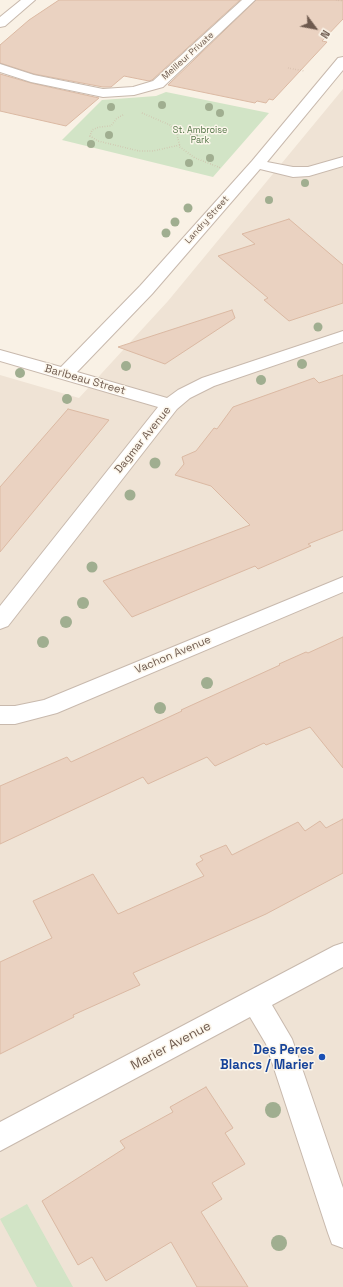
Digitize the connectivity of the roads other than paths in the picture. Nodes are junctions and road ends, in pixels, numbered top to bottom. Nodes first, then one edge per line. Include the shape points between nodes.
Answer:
1 (28, 0) edge
2 (249, 0) edge
3 (0, 24) edge
4 (343, 61) edge
5 (0, 68) edge
6 (343, 161) edge
7 (257, 164) junction
8 (343, 336) edge
9 (0, 355) edge
10 (65, 374) junction
11 (170, 405) junction
12 (343, 584) edge
13 (0, 621) edge
14 (0, 715) edge
15 (343, 954) edge
16 (255, 1002) junction
17 (0, 1137) edge
18 (343, 1233) edge

1 - 3 street
2 - 5 street, Meilleur Private via 158,84 134,91 103,92 31,78
4 - 7 street, Landry Street
6 - 7 street via 308,171 293,172
7 - 10 street, Landry Street via 146,290
8 - 11 street, Dagmar Avenue via 208,382 184,394
9 - 10 street, Baribeau Street
10 - 11 street, Baribeau Street
11 - 13 street, Dagmar Avenue
12 - 14 street, Vachon Avenue via 49,707 15,715
15 - 16 street, Marier Avenue
16 - 17 street, Marier Avenue
16 - 18 street via 278,1039

